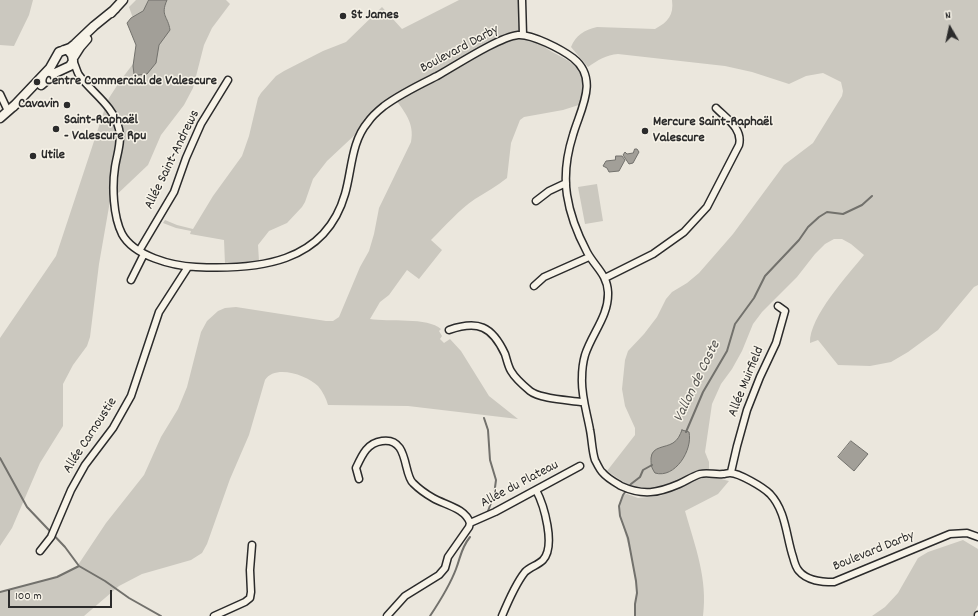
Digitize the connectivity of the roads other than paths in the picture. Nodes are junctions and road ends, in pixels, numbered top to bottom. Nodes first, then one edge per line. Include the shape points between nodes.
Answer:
1 (123, 0) edge
2 (522, 0) edge
3 (115, 9) junction
4 (522, 35) junction
5 (64, 50) junction
6 (55, 59) junction
7 (73, 59) junction
8 (66, 68) junction
9 (78, 73) junction
10 (228, 80) dead end
11 (0, 94) edge
12 (716, 108) dead end
13 (11, 109) junction
14 (0, 118) edge
15 (566, 183) junction
16 (536, 201) dead end
17 (141, 252) junction
18 (589, 257) junction
19 (188, 267) junction
20 (605, 278) junction
21 (131, 280) dead end
22 (534, 286) dead end
23 (778, 306) dead end
24 (449, 330) dead end
25 (584, 401) junction
26 (580, 466) dead end
27 (731, 472) junction
28 (359, 479) dead end
29 (536, 490) junction
30 (470, 523) junction
31 (978, 537) edge
32 (252, 545) dead end
33 (40, 551) dead end
34 (214, 616) edge
35 (386, 616) edge
36 (502, 616) edge

1 - 3 main road
2 - 4 street
3 - 5 main road via 75,44
3 - 7 main road via 80,47
4 - 15 street, Boulevard Darby via 550,45 573,58 584,71 587,80 586,97 568,155
4 - 19 street, Boulevard Darby via 512,36 490,46 384,106 368,122 360,135 340,208 326,230 315,241 292,256 278,261 214,268
5 - 6 main road via 57,54
5 - 7 main road via 70,52
6 - 8 main road via 59,67
6 - 13 main road via 50,68
7 - 8 main road via 72,64
7 - 9 street, Boulevard Darby
8 - 9 street, Boulevard Darby
8 - 13 main road via 55,73
9 - 17 street, Boulevard Darby via 115,117 120,134 115,170 116,213 123,236
10 - 17 street, Allée Saint-Andrews via 201,124 174,192
11 - 13 street
12 - 20 street via 737,129 741,138 740,145 707,207 684,232 653,254
13 - 14 main road
15 - 16 street
15 - 18 street, Boulevard Darby via 572,216
17 - 19 street, Boulevard Darby via 167,263
17 - 21 street, Allée Saint-Andrews
18 - 20 street, Boulevard Darby
18 - 22 street via 544,277
19 - 33 street, Allée Carnoustie via 160,312 131,396 113,428 70,490 51,537
20 - 25 street, Boulevard Darby via 607,306 584,359
23 - 27 street, Allée Muirfield via 785,311 776,343 747,410
24 - 25 street via 468,325 480,326 493,334 512,372 531,392
25 - 27 street, Boulevard Darby via 596,462 603,474 632,491 647,494 676,486 700,474 721,475
26 - 29 street, Allée du Plateau
27 - 31 street, Boulevard Darby via 769,493 783,514 791,551 799,571 822,582 834,582 950,534 967,533
28 - 30 street via 356,468 365,450 378,441 390,441 396,444 403,454 411,481 434,499 465,514
29 - 30 street, Allée du Plateau
29 - 36 street via 542,500 548,527 547,552 542,560 525,572
30 - 35 street via 448,557 445,568 405,596
32 - 34 street via 250,598

